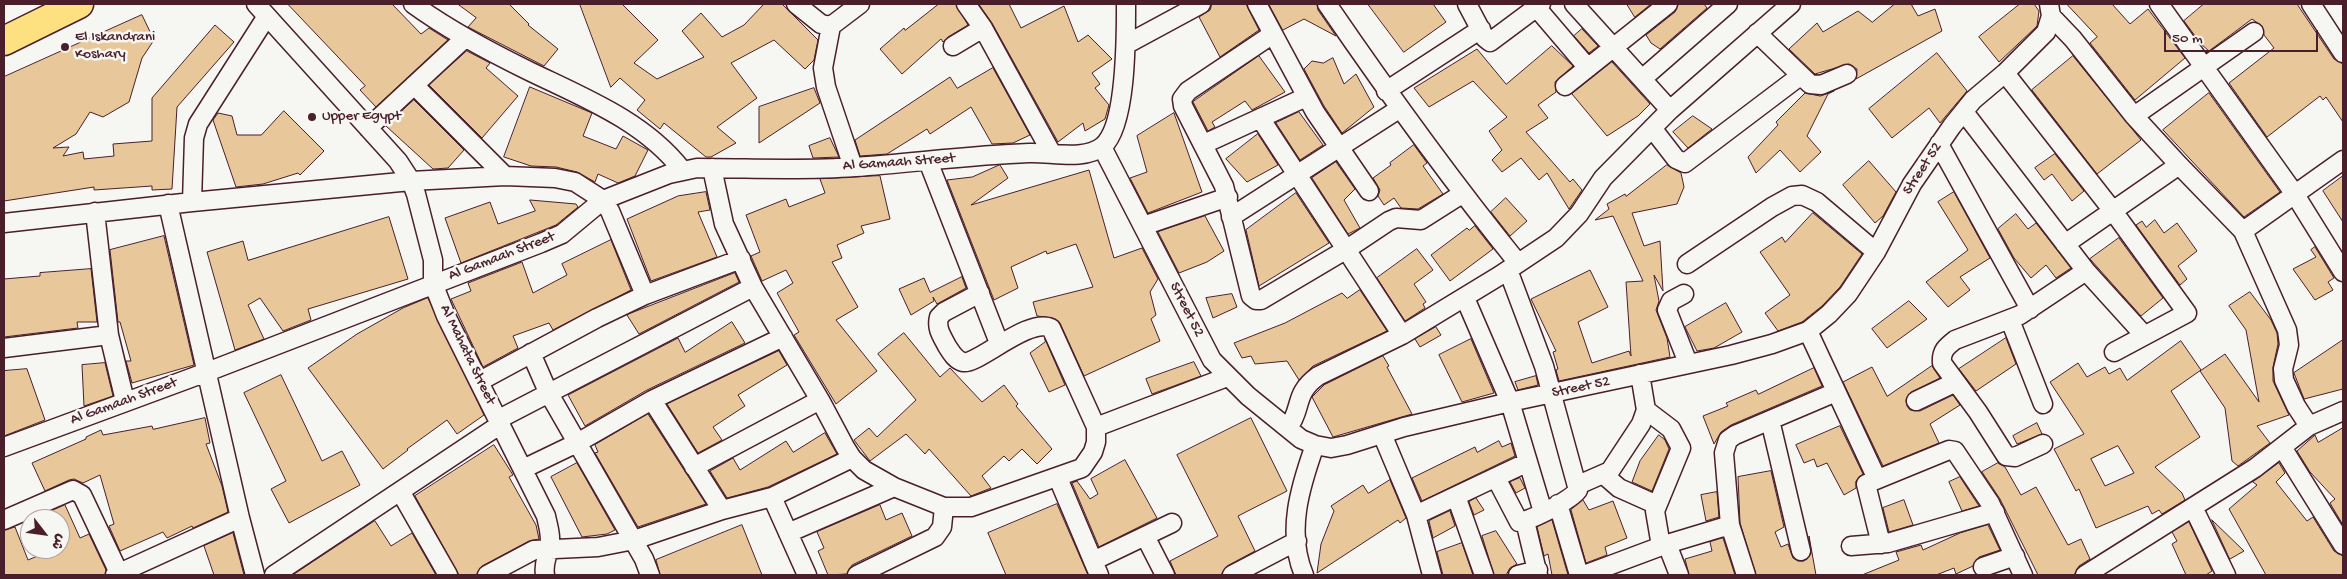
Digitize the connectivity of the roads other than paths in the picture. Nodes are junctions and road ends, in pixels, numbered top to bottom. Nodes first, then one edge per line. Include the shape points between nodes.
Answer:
1 (79, 4) edge
2 (413, 4) edge
3 (796, 4) edge
4 (860, 4) edge
5 (966, 4) edge
6 (1126, 4) edge
7 (1201, 4) edge
8 (1257, 4) edge
9 (1327, 4) edge
10 (1467, 4) edge
11 (1574, 4) edge
12 (1668, 4) edge
13 (1728, 4) edge
14 (1791, 4) edge
15 (2159, 4) edge
16 (2311, 4) edge
17 (1539, 6) edge
18 (261, 10) edge
19 (2050, 10) edge
20 (831, 26) junction
21 (983, 28) junction
22 (2254, 32) dead end
23 (1757, 33) junction
24 (1273, 34) junction
25 (1485, 35) junction
26 (465, 38) junction
27 (4, 41) edge
28 (1127, 44) junction
29 (952, 46) dead end
30 (1613, 47) junction
31 (2343, 53) edge
32 (2205, 66) junction
33 (1588, 68) junction
34 (2005, 73) junction
35 (1847, 74) dead end
36 (1800, 76) junction
37 (1642, 79) junction
38 (414, 85) junction
39 (1565, 86) dead end
40 (1386, 91) junction
41 (1306, 97) junction
42 (1399, 109) junction
43 (1670, 110) junction
44 (1964, 112) junction
45 (2134, 116) junction
46 (1260, 118) junction
47 (368, 128) junction
48 (1652, 128) junction
49 (1204, 144) junction
50 (1939, 144) junction
51 (1102, 146) junction
52 (1338, 148) junction
53 (1051, 152) junction
54 (2343, 160) edge
55 (928, 161) junction
56 (2179, 164) junction
57 (853, 167) junction
58 (712, 168) junction
59 (682, 170) junction
60 (1296, 175) junction
61 (505, 176) junction
62 (411, 181) junction
63 (1369, 191) dead end
64 (1462, 194) junction
65 (2294, 194) junction
66 (1228, 197) junction
67 (603, 200) junction
68 (192, 202) junction
69 (168, 204) junction
70 (2112, 211) junction
71 (95, 212) junction
72 (1231, 217) junction
73 (4, 223) edge
74 (1144, 226) junction
75 (2243, 231) junction
76 (2065, 244) junction
77 (1347, 249) junction
78 (1876, 252) junction
79 (741, 258) junction
80 (1687, 264) dead end
81 (1513, 266) junction
82 (2086, 271) junction
83 (2343, 272) edge
84 (433, 283) junction
85 (753, 287) junction
86 (980, 293) junction
87 (1684, 294) dead end
88 (644, 295) junction
89 (1465, 298) junction
90 (2030, 309) junction
91 (2010, 320) junction
92 (1808, 330) junction
93 (1402, 334) junction
94 (109, 335) junction
95 (2144, 335) junction
96 (783, 337) junction
97 (999, 343) junction
98 (4, 348) edge
99 (2114, 352) dead end
100 (532, 353) junction
101 (1688, 363) junction
102 (207, 372) junction
103 (1640, 374) junction
104 (1227, 377) junction
105 (480, 381) junction
106 (1956, 382) junction
107 (548, 392) junction
108 (1836, 392) junction
109 (1552, 394) junction
110 (652, 400) junction
111 (820, 400) junction
112 (1916, 401) dead end
113 (124, 402) junction
114 (1510, 402) junction
115 (2043, 404) dead end
116 (1646, 410) junction
117 (2343, 411) edge
118 (1770, 420) junction
119 (500, 421) junction
120 (2309, 426) junction
121 (1096, 427) junction
122 (1288, 428) junction
123 (1382, 434) junction
124 (577, 443) junction
125 (2043, 444) dead end
126 (1315, 445) junction
127 (4, 447) edge
128 (2282, 447) junction
129 (852, 458) junction
130 (1528, 462) junction
131 (694, 467) junction
132 (523, 468) junction
133 (1604, 475) junction
134 (1058, 478) junction
135 (1496, 478) junction
136 (1877, 479) junction
137 (1578, 485) junction
138 (894, 487) junction
139 (400, 491) junction
140 (1456, 496) junction
141 (772, 497) junction
142 (1657, 505) junction
143 (944, 507) junction
144 (2193, 507) junction
145 (1551, 508) junction
146 (722, 510) junction
147 (1995, 512) junction
148 (1416, 515) junction
149 (240, 518) junction
150 (4, 520) edge
151 (1525, 520) junction
152 (1172, 522) dead end
153 (1730, 525) junction
154 (788, 533) junction
155 (1146, 536) junction
156 (634, 540) junction
157 (1297, 541) junction
158 (1881, 544) junction
159 (1664, 545) junction
160 (2343, 545) edge
161 (1851, 546) dead end
162 (549, 548) junction
163 (1801, 550) dead end
164 (2015, 556) junction
165 (1983, 567) dead end
166 (1096, 568) edge
167 (1538, 573) edge
168 (117, 574) edge
169 (255, 575) edge
170 (274, 575) edge
171 (448, 575) edge
172 (487, 575) edge
173 (545, 575) edge
174 (650, 575) edge
175 (807, 575) edge
176 (857, 575) edge
177 (1165, 575) edge
178 (1232, 575) edge
179 (1304, 575) edge
180 (1432, 575) edge
181 (1484, 575) edge
182 (1518, 575) edge
183 (1579, 575) edge
184 (1584, 575) edge
185 (1679, 575) edge
186 (1746, 575) edge
187 (2023, 575) edge
188 (2085, 575) edge
189 (2226, 575) edge

1 - 27 main road
2 - 26 street
3 - 20 street via 821,24
4 - 20 street
5 - 21 street
6 - 28 street
7 - 28 street
8 - 24 street
9 - 40 street
10 - 25 street
11 - 30 street
12 - 30 street
13 - 37 street
14 - 23 street
15 - 32 street
16 - 31 street
17 - 25 street
17 - 33 street
18 - 47 street, Al Mahata Street
18 - 68 street via 198,124 193,154
19 - 34 street, Street 52 via 2046,32
19 - 45 street
20 - 57 street via 823,68 826,87
21 - 29 street
21 - 53 street
22 - 32 street
23 - 36 street
23 - 43 street
24 - 41 street
24 - 49 street via 1184,95 1183,106
25 - 40 street
26 - 38 street
26 - 59 street via 621,118 652,138
28 - 51 street via 1118,122 1112,136
30 - 33 street
30 - 37 street
32 - 45 street
32 - 65 street
33 - 39 street
34 - 44 street, Street 52
34 - 70 street
35 - 36 street via 1821,85 1810,84
36 - 48 street via 1685,163 1676,158
37 - 43 street
38 - 47 street
38 - 61 street
40 - 42 street
41 - 46 street
41 - 52 street
42 - 52 street
42 - 64 street
43 - 48 street
44 - 50 street, Street 52
44 - 76 street
45 - 56 street
46 - 49 street
46 - 60 street
47 - 62 street, Al Mahata Street via 398,161
48 - 81 street via 1603,178 1568,227
49 - 66 street
50 - 78 street, Street 52 via 1912,184
50 - 90 street
51 - 53 street, Al Gamaah Street via 1090,153
51 - 74 street, Street 52
52 - 60 street
52 - 63 street
53 - 55 street, Al Gamaah Street
54 - 65 street
55 - 57 street, Al Gamaah Street
55 - 86 street
56 - 70 street
56 - 75 street
57 - 58 street, Al Gamaah Street
58 - 59 street, Al Gamaah Street
58 - 79 street via 724,224
59 - 67 street, Al Gamaah Street
60 - 72 street
60 - 77 street
61 - 62 street
61 - 67 street via 575,182
62 - 68 street
62 - 84 street, Al Mahata Street via 433,260
64 - 77 street via 1421,220 1389,220
64 - 81 street
65 - 75 street
65 - 83 street
66 - 72 street
66 - 74 street
67 - 84 street, Al Gamaah Street via 562,234
67 - 88 street
68 - 69 street
69 - 71 street
69 - 102 street
70 - 76 street
70 - 95 street via 2187,313
71 - 73 street
71 - 94 street
72 - 77 street via 1251,296 1256,300
74 - 104 street, Street 52 via 1195,330 1212,360
75 - 120 street via 2287,330 2289,345 2283,375
76 - 82 street
77 - 93 street
78 - 80 street via 1818,202 1802,195 1792,196 1772,207
78 - 92 street, Street 52 via 1848,294
79 - 85 street
79 - 88 street
81 - 89 street
81 - 109 street
82 - 90 street
82 - 95 street
84 - 102 street, Al Gamaah Street
84 - 105 street, Al Mahata Street via 446,316
85 - 96 street
85 - 107 street
86 - 97 street
86 - 97 street via 942,313 938,317 938,329 954,356 965,363
87 - 101 street via 1671,301 1667,310
88 - 100 street
89 - 93 street
89 - 114 street
90 - 91 street
91 - 106 street via 1946,346 1942,363
91 - 115 street
92 - 101 street, Street 52 via 1772,344
92 - 108 street
93 - 122 street via 1306,385
94 - 98 street
94 - 113 street
95 - 99 street
96 - 110 street
96 - 111 street
97 - 121 street via 1041,325 1051,328
100 - 105 street
100 - 107 street
101 - 103 street, Street 52
102 - 113 street, Al Gamaah Street
102 - 149 street
103 - 109 street, Street 52
103 - 116 street
104 - 121 street
104 - 122 street, Street 52
105 - 119 street, Al Mahata Street
106 - 112 street
106 - 125 street via 2006,456 2015,457
107 - 119 street
107 - 124 street
108 - 118 street
108 - 136 street
109 - 114 street, Street 52
109 - 137 street
110 - 124 street
110 - 131 street
111 - 129 street
111 - 131 street
113 - 127 street, Al Gamaah Street
114 - 123 street, Street 52
114 - 130 street
116 - 133 street via 1616,465
116 - 142 street via 1671,429 1681,448
117 - 120 street
118 - 153 street via 1735,435 1725,446
118 - 163 street
119 - 132 street, Al Mahata Street
119 - 139 street
120 - 128 street
121 - 134 street via 1096,442 1089,459 1082,468
122 - 126 street, Street 52
123 - 126 street, Street 52 via 1347,446
123 - 148 street
124 - 132 street
124 - 156 street
126 - 157 street via 1302,480 1296,509
128 - 144 street
128 - 160 street
129 - 138 street via 864,470
129 - 141 street
130 - 135 street
130 - 145 street
131 - 146 street
132 - 162 street, Al Mahata Street via 546,516
133 - 137 street
133 - 142 street via 1619,488
134 - 143 street via 971,507
134 - 166 street
135 - 140 street
135 - 151 street via 1518,521
136 - 147 street via 1949,450 1955,451
136 - 158 street via 1866,487
137 - 145 street via 1575,495
138 - 143 street
138 - 154 street
139 - 170 street
139 - 171 street
140 - 148 street
140 - 181 street
141 - 146 street
141 - 154 street
142 - 159 street via 1655,516
143 - 176 street via 942,527 935,537
144 - 188 street
144 - 189 street
145 - 151 street
145 - 183 street
146 - 156 street
147 - 158 street
147 - 164 street
148 - 180 street
149 - 168 street
149 - 169 street
150 - 168 street via 73,490 78,492
151 - 167 street
152 - 155 street
153 - 159 street
153 - 186 street
154 - 175 street
155 - 166 street
155 - 177 street
156 - 162 street via 598,547
156 - 174 street
157 - 178 street
157 - 179 street
158 - 161 street
159 - 184 street
159 - 185 street
162 - 172 street via 534,550
162 - 173 street, Al Mahata Street
164 - 165 street
164 - 187 street
167 - 182 street

